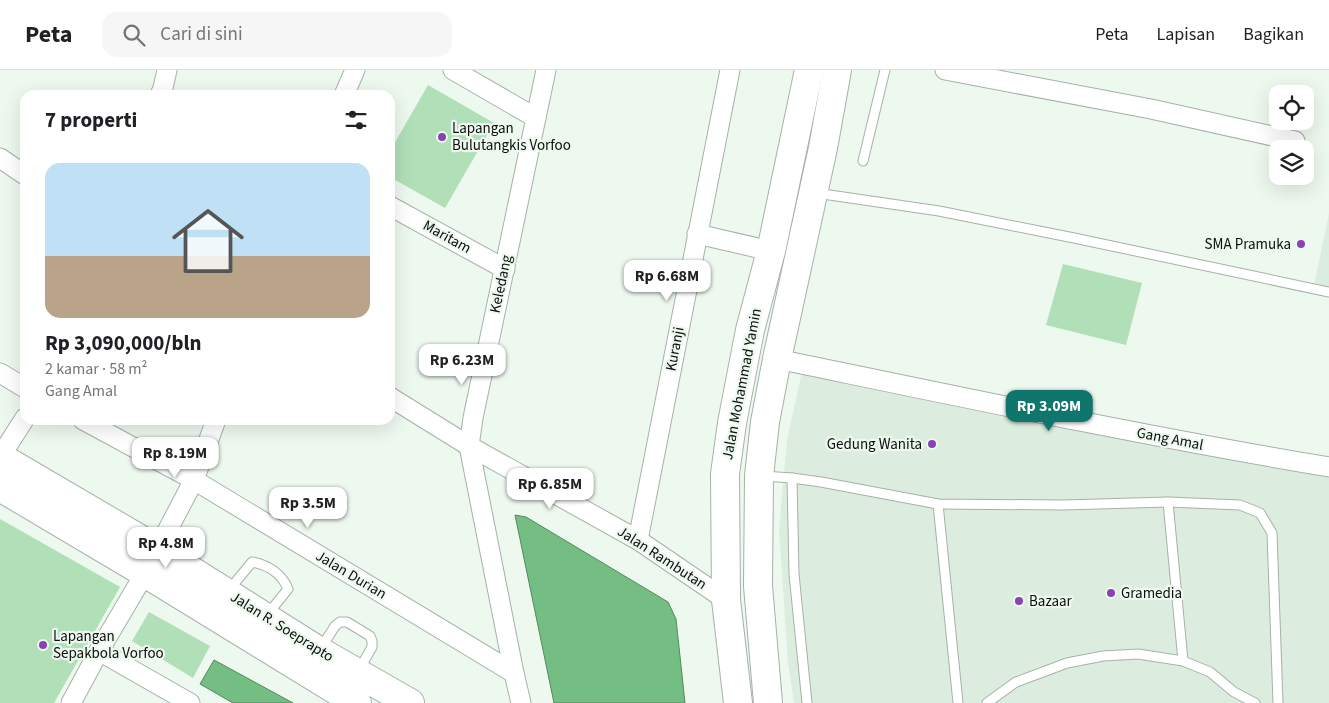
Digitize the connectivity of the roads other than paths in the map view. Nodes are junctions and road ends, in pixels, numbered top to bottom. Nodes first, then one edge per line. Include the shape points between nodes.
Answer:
1 (167, 70) edge
2 (355, 70) edge
3 (453, 70) edge
4 (546, 70) edge
5 (730, 70) edge
6 (809, 70) edge
7 (838, 70) edge
8 (885, 70) edge
9 (945, 70) edge
10 (162, 90) edge
11 (346, 90) edge
12 (536, 118) junction
13 (1290, 140) edge
14 (0, 158) edge
15 (863, 161) dead end
16 (20, 172) edge
17 (813, 193) junction
18 (395, 209) edge
19 (697, 234) junction
20 (771, 250) junction
21 (504, 269) junction
22 (1329, 292) edge
23 (777, 359) junction
24 (0, 373) edge
25 (20, 385) edge
26 (395, 400) edge
27 (21, 425) edge
28 (92, 425) edge
29 (214, 425) edge
30 (469, 446) junction
31 (0, 457) edge
32 (1329, 467) edge
33 (759, 476) junction
34 (792, 478) junction
35 (194, 480) junction
36 (0, 487) edge
37 (1168, 502) junction
38 (938, 504) junction
39 (638, 540) junction
40 (157, 549) junction
41 (145, 573) junction
42 (226, 592) junction
43 (726, 600) junction
44 (266, 617) junction
45 (99, 650) junction
46 (319, 651) junction
47 (1183, 661) junction
48 (357, 673) junction
49 (514, 673) junction
50 (71, 703) edge
51 (190, 703) edge
52 (357, 703) edge
53 (410, 703) edge
54 (521, 703) edge
55 (738, 703) edge
56 (768, 703) edge
57 (807, 703) edge
58 (958, 703) edge
59 (986, 703) edge
60 (1255, 703) edge
61 (1278, 703) edge

1 - 10 street
2 - 11 street
3 - 12 street
4 - 12 street, Keledang
5 - 19 street, Kuranji
6 - 20 main road, Jalan Mohammad Yamin
7 - 17 main road, Jalan Mohammad Yamin
8 - 15 lane
9 - 13 street
12 - 21 street, Keledang
14 - 16 street
17 - 22 lane via 939,211
17 - 23 main road, Jalan Mohammad Yamin
18 - 21 street, Maritam
19 - 20 street
19 - 39 street, Kuranji
20 - 43 main road, Jalan Mohammad Yamin via 750,330 730,440 725,482
21 - 30 street, Keledang
23 - 32 street, Gang Amal via 1161,437
23 - 33 main road, Jalan Mohammad Yamin
24 - 25 street
26 - 30 street, Jalan Rambutan
27 - 31 street
28 - 35 street, Jalan Durian
29 - 35 street
30 - 39 street, Jalan Rambutan
30 - 49 street, Keledang
31 - 40 main road, Jalan R. Soeprapto
33 - 34 lane
33 - 56 main road, Jalan Mohammad Yamin via 758,586
34 - 38 lane
34 - 57 lane via 794,574
35 - 40 street
35 - 49 street, Jalan Durian
36 - 41 main road, Jalan R. Soeprapto
37 - 38 lane
37 - 47 lane
37 - 61 lane via 1240,505 1260,513 1272,533
38 - 58 lane
39 - 43 street, Jalan Rambutan
40 - 41 street
40 - 42 main road, Jalan R. Soeprapto
41 - 45 street
41 - 52 main road, Jalan R. Soeprapto
42 - 44 main road, Jalan R. Soeprapto
42 - 44 lane via 252,562 263,564 284,579 288,589
43 - 55 main road, Jalan Mohammad Yamin
44 - 46 main road, Jalan R. Soeprapto
45 - 50 street
45 - 51 street
46 - 48 main road, Jalan R. Soeprapto
46 - 48 lane via 335,626 347,622 370,636 372,641 372,648
47 - 59 lane via 1138,654 1067,663 1016,682
47 - 60 lane via 1210,672 1234,692
48 - 53 main road, Jalan R. Soeprapto
49 - 54 street, Keledang

